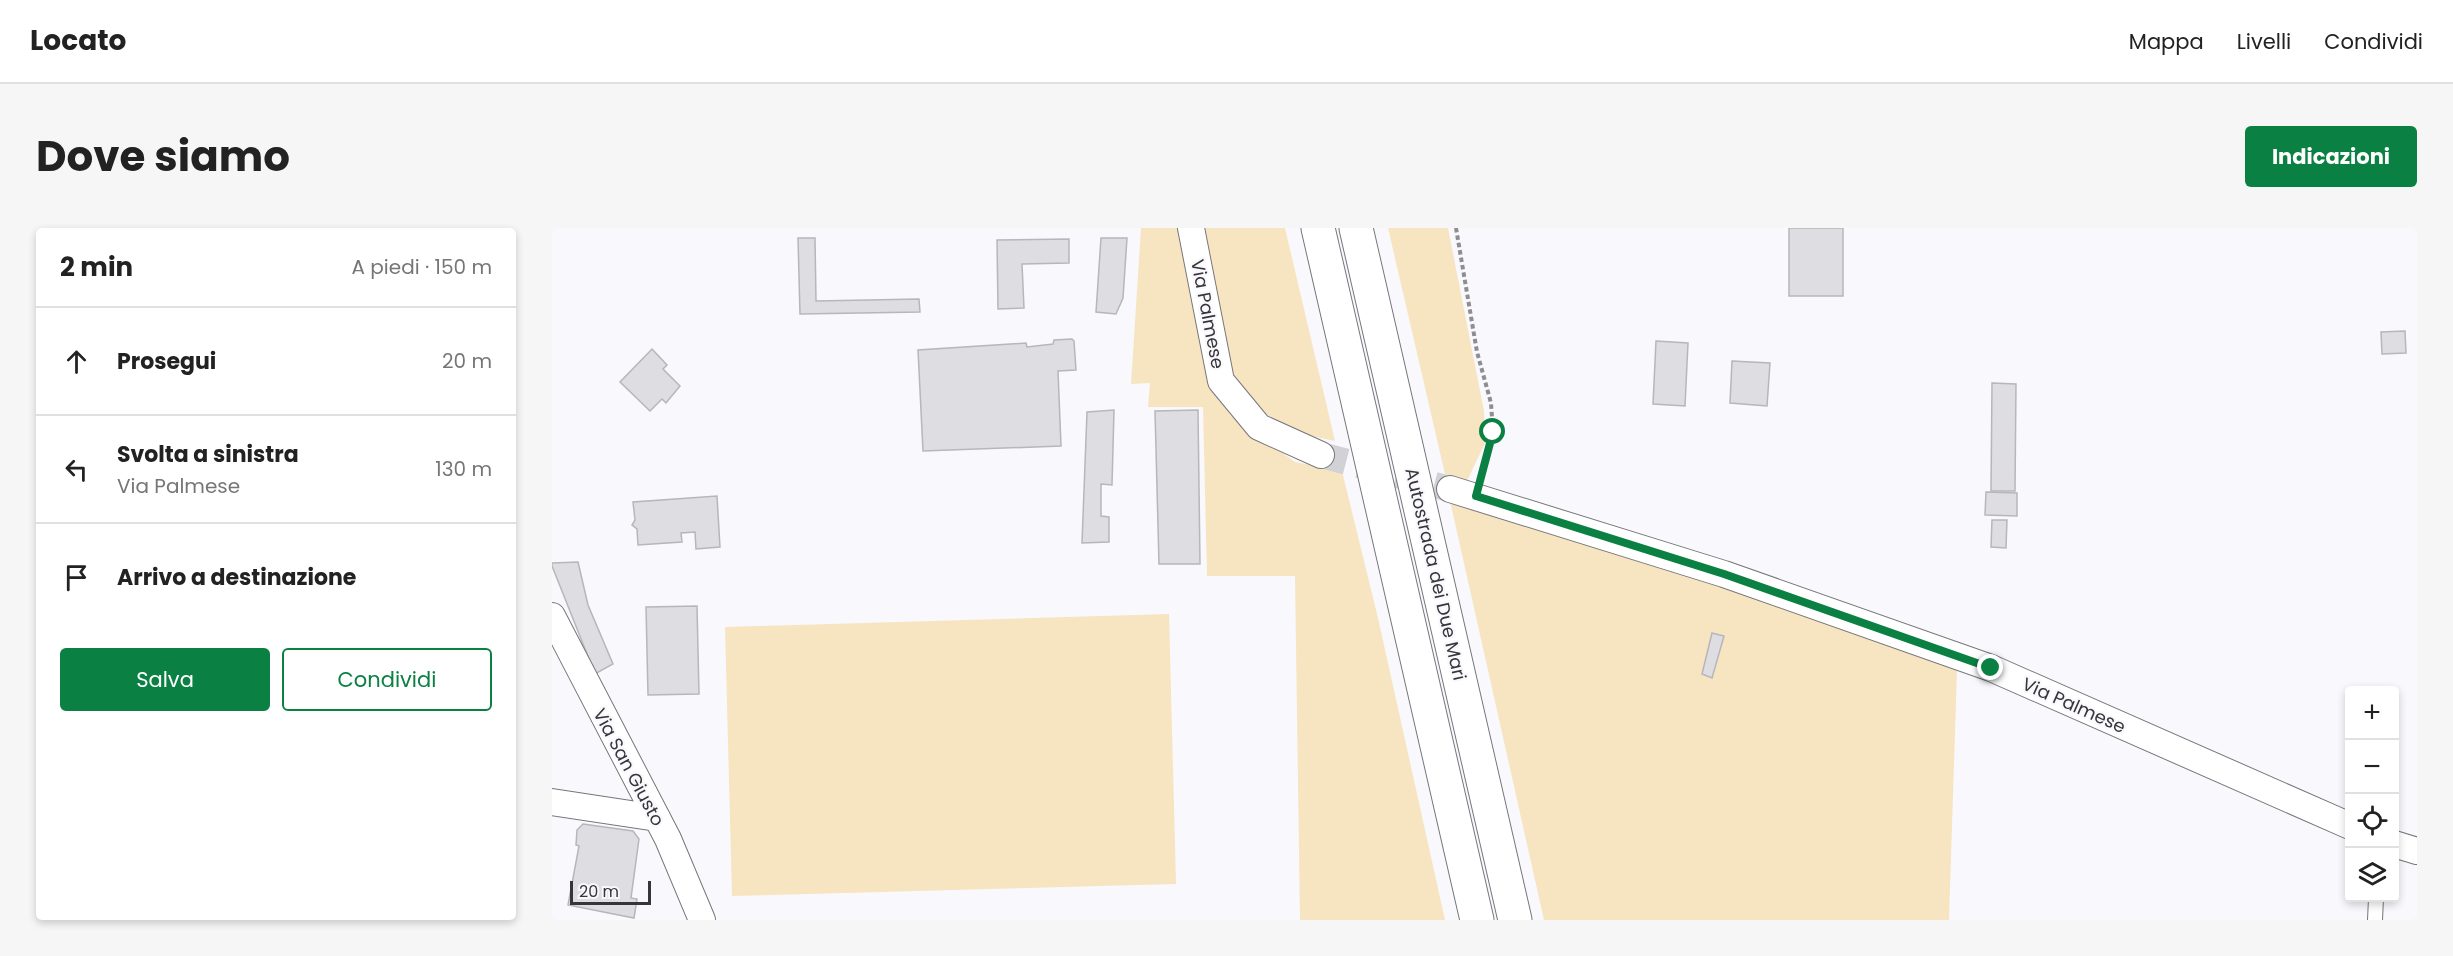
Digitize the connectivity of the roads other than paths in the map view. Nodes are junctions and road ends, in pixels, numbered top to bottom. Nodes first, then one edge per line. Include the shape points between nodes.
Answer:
1 (1191, 228) edge
2 (1318, 228) edge
3 (1356, 228) edge
4 (1321, 455) tunnel mouth
5 (1450, 489) tunnel mouth
6 (552, 616) edge
7 (552, 802) edge
8 (657, 818) junction
9 (2345, 824) edge
10 (2399, 846) edge
11 (2417, 851) edge
12 (2376, 902) edge
13 (1475, 911) edge
14 (702, 920) edge
15 (1517, 920) edge
16 (2375, 920) edge

1 - 4 street, Via Palmese via 1221,381 1259,427
2 - 13 highway, Autostrada dei Due Mari
3 - 15 highway, Autostrada dei Due Mari
5 - 9 street, Via Palmese via 1724,574 1991,668
6 - 8 street, Via San Giusto
7 - 8 street
8 - 14 street, Via San Giusto
10 - 11 street
12 - 16 lane

